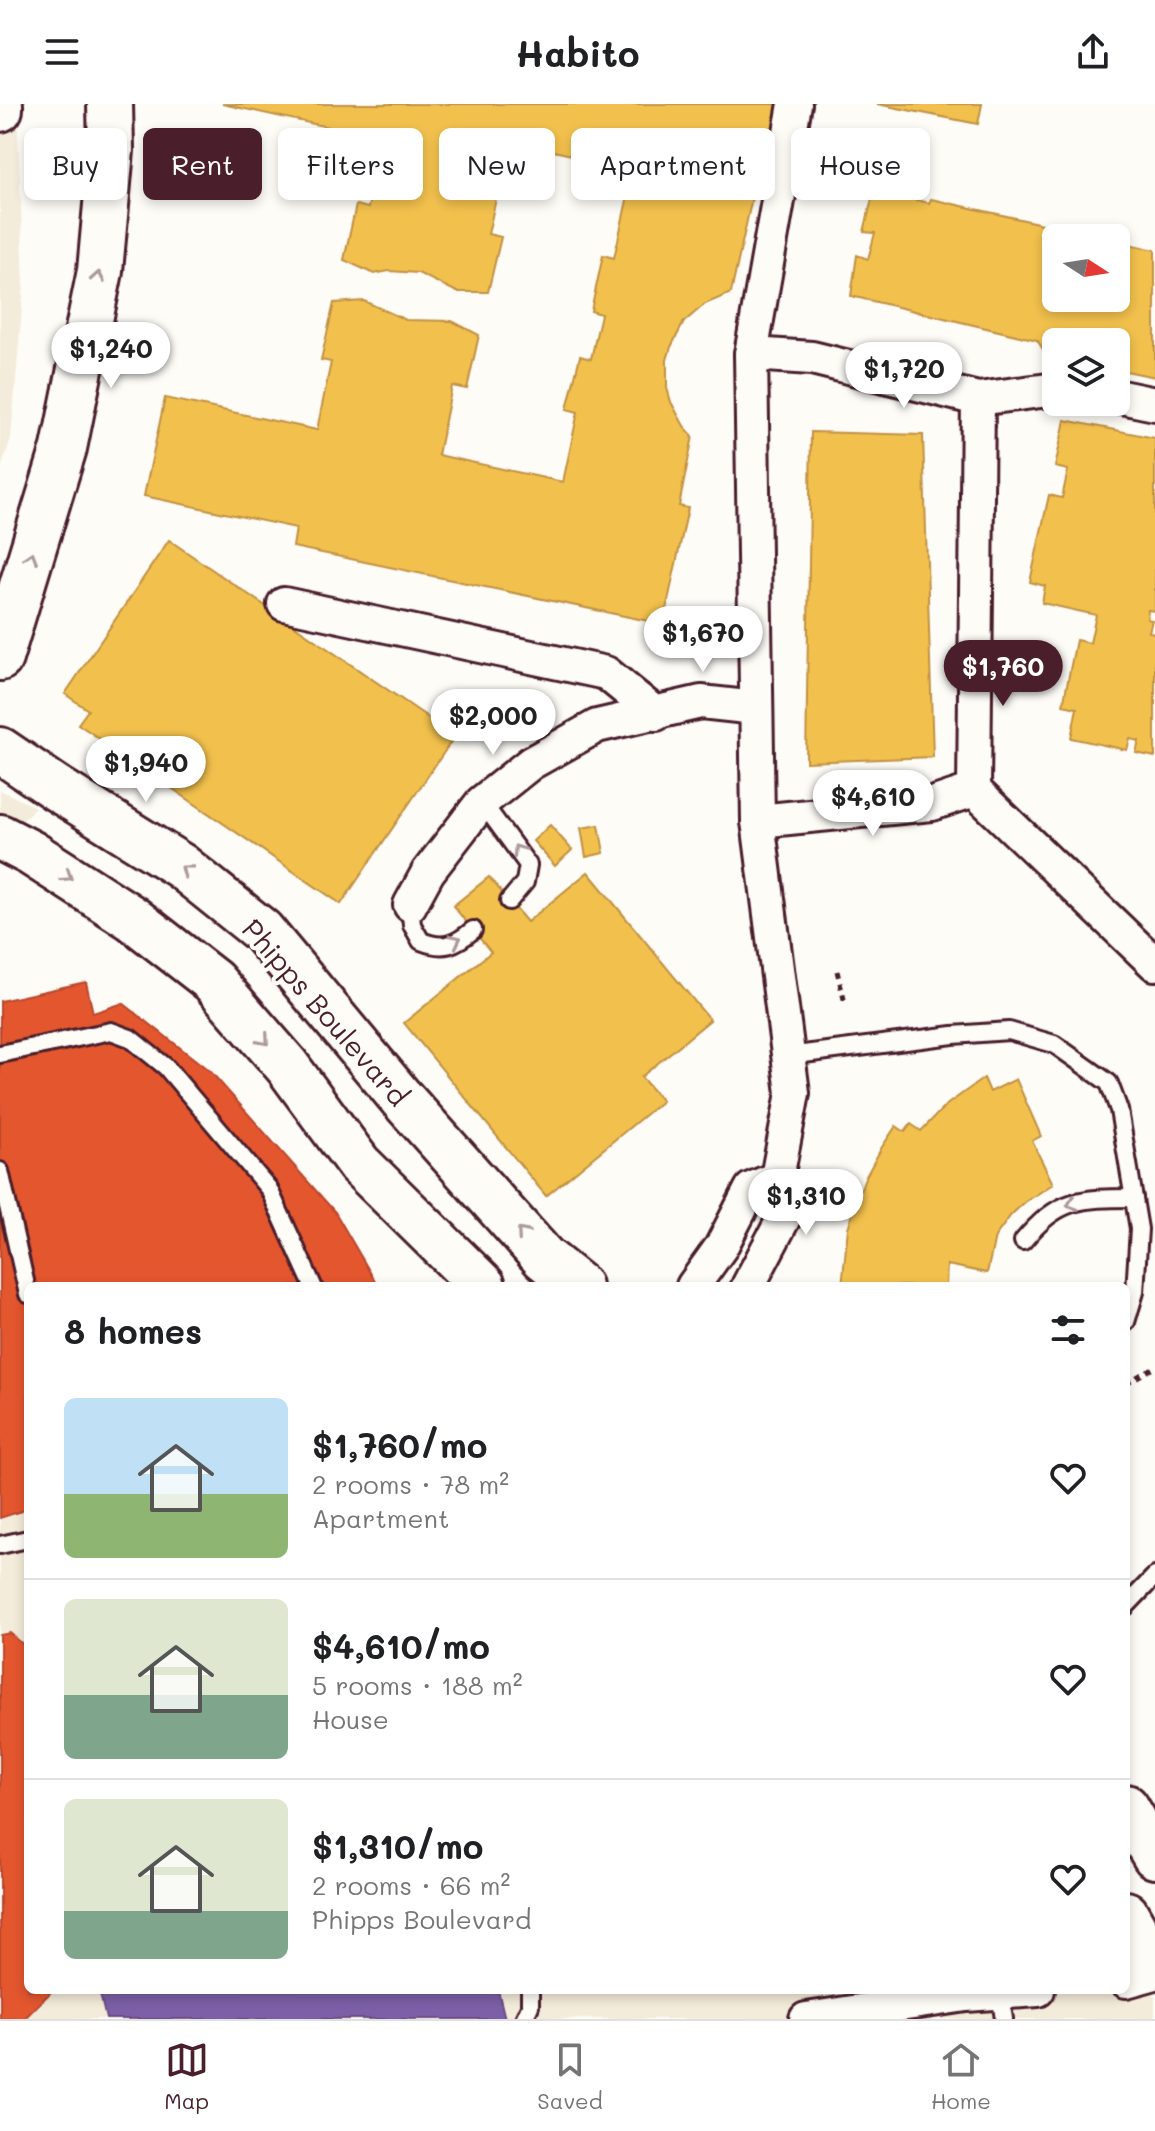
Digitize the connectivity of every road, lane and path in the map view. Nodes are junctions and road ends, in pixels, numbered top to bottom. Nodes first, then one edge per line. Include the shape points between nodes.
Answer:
1 (110, 104) edge
2 (795, 104) edge
3 (751, 354) junction
4 (1042, 391) edge
5 (978, 399) junction
6 (1130, 399) edge
7 (1155, 404) edge
8 (284, 604) dead end
9 (0, 658) edge
10 (756, 708) junction
11 (656, 714) junction
12 (0, 750) edge
13 (974, 790) junction
14 (482, 802) junction
15 (758, 821) junction
16 (0, 837) edge
17 (509, 901) dead end
18 (410, 905) joint
19 (473, 930) dead end
20 (1155, 964) edge
21 (837, 971) dead end
22 (845, 1003) dead end
23 (0, 1054) edge
24 (788, 1056) junction
25 (0, 1171) edge
26 (777, 1178) junction
27 (1134, 1198) junction
28 (1023, 1241) dead end
29 (25, 1282) edge
30 (311, 1282) edge
31 (479, 1282) edge
32 (574, 1282) edge
33 (696, 1282) edge
34 (750, 1282) edge
35 (1130, 1309) edge
36 (1155, 1367) edge
37 (1130, 1381) edge
38 (24, 1540) edge
39 (0, 1545) edge
40 (1155, 1576) edge
41 (1130, 1602) edge
42 (1130, 1814) edge
43 (1155, 1856) edge
44 (1130, 1921) edge
45 (1155, 1965) edge
46 (1155, 1973) edge
47 (1130, 1980) edge
48 (530, 1994) edge
49 (1029, 1994) edge
50 (1002, 2006) edge
51 (524, 2019) edge
52 (806, 2019) edge

9 -> 1 main road via 64,448 100,271
2 - 3 street
3 - 5 street via 812,358
3 - 10 street
4 - 5 street
5 - 13 street
6 - 7 street
8 - 11 street via 606,673
10 - 11 street via 701,702
10 - 15 street
11 - 14 street via 597,726 531,763
32 -> 12 main road, Phipps Boulevard via 544,1258 401,1098 262,931 181,866
13 - 15 street via 932,804
13 - 20 street
17 -> 14 lane via 525,882 528,865
14 - 18 street via 428,872
15 - 24 street
16 -> 31 main road via 132,918 213,981 287,1066 359,1164
18 -> 19 lane via 421,941 438,948 456,944
21 - 22 path
23 - 30 lane via 111,1031 130,1038 166,1067 269,1189
24 - 26 street via 793,1093
24 - 27 lane via 1009,1031 1054,1044 1109,1083 1119,1110
25 - 29 lane
26 - 33 street via 751,1189
26 - 34 street via 788,1210
27 -> 28 lane via 1069,1203 1043,1218
27 - 35 lane via 1139,1229
36 - 37 path
38 - 39 lane
40 - 41 lane
42 - 43 main road
44 - 45 main road
46 - 47 street
48 - 51 lane
49 - 50 street
50 - 52 street via 966,1995

